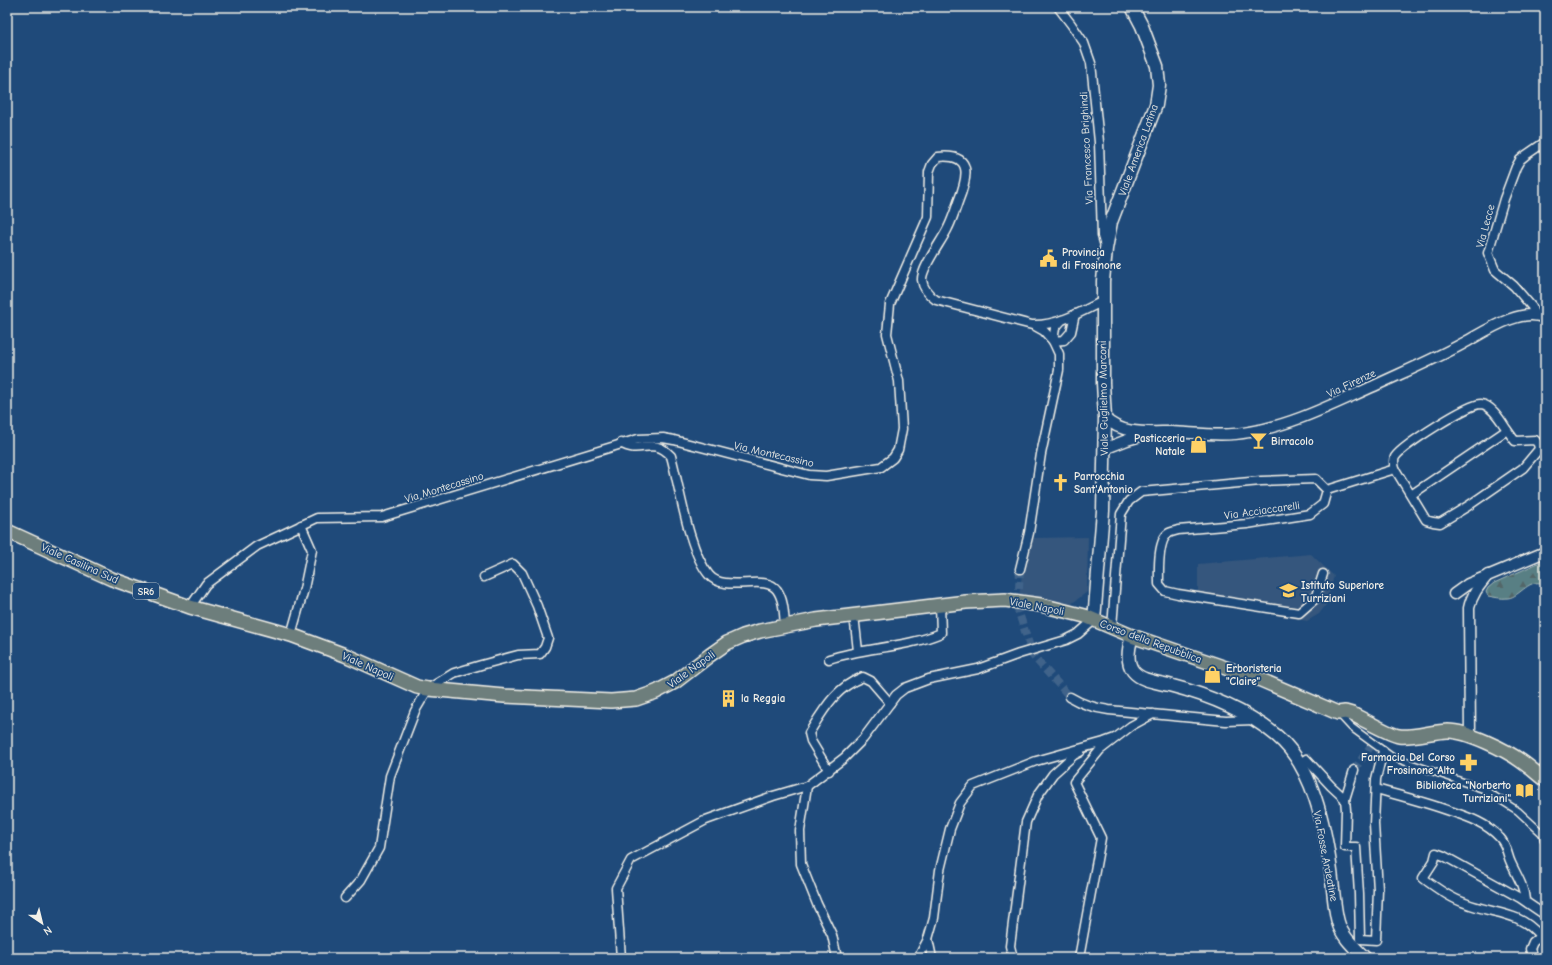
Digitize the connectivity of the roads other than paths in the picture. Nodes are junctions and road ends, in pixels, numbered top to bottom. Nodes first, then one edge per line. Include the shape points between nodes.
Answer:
1 (1058, 7) edge
2 (1132, 7) edge
3 (1545, 142) edge
4 (1106, 249) junction
5 (1103, 301) junction
6 (1075, 314) junction
7 (1534, 315) junction
8 (1545, 318) edge
9 (1062, 320) junction
10 (1032, 325) junction
11 (1053, 341) junction
12 (1105, 418) junction
13 (1506, 430) junction
14 (1155, 432) junction
15 (621, 443) junction
16 (1104, 449) junction
17 (1396, 469) junction
18 (1327, 490) junction
19 (1411, 495) junction
20 (302, 525) junction
21 (7, 530) edge
22 (1545, 552) edge
23 (1020, 570) tunnel mouth
24 (1323, 574) dead end
25 (1488, 575) junction
26 (484, 577) dead end
27 (1454, 594) dead end
28 (940, 605) junction
29 (190, 607) junction
30 (854, 615) junction
31 (1094, 620) junction
32 (785, 626) junction
33 (1112, 627) junction
34 (291, 635) junction
35 (1132, 636) junction
36 (858, 651) junction
37 (829, 659) dead end
38 (428, 690) junction
39 (1070, 697) tunnel mouth
40 (890, 703) junction
41 (1338, 713) junction
42 (1153, 714) junction
43 (1254, 720) junction
44 (1470, 736) junction
45 (1115, 738) junction
46 (1094, 744) junction
47 (1383, 750) junction
48 (1300, 763) junction
49 (1354, 770) tunnel mouth
50 (828, 771) junction
51 (1545, 780) edge
52 (807, 786) junction
53 (1376, 789) junction
54 (1345, 799) junction
55 (1545, 837) edge
56 (345, 898) dead end
57 (1525, 900) junction
58 (1545, 915) edge
59 (1543, 935) edge
60 (928, 939) junction
61 (621, 958) edge
62 (837, 958) edge
63 (918, 958) edge
64 (932, 958) edge
65 (1013, 958) edge
66 (1079, 958) edge
67 (1365, 958) edge
68 (1533, 958) edge

1 - 4 street, Via Francesco Brighindi via 1084,43 1091,63 1099,142 1102,236
2 - 4 main road, Viale America Latina via 1157,66 1159,85 1156,105 1111,222
3 - 7 street, Via Lecce via 1520,160 1513,173 1488,253 1495,270 1514,286 1532,307
4 - 5 main road, Viale Guglielmo Marconi
5 - 6 street, Via Montecassino
5 - 12 main road, Viale Guglielmo Marconi
6 - 9 street, Via Montecassino
6 - 11 street via 1071,332 1064,340
7 - 8 street, Via Firenze
7 - 14 street, Via Firenze via 1499,324 1445,354 1290,422 1228,435
9 - 10 street, Via Montecassino
9 - 11 street via 1055,328
10 - 11 street via 1044,331
10 - 15 street, Via Montecassino via 936,300 925,288 922,281 923,272 948,229 967,174 958,158 938,157 929,172 928,217 890,304 887,334 899,381 902,429 898,450 888,463 881,467 844,474 809,475 663,438
11 - 23 street via 1059,354 1059,370
12 - 14 street, Via Firenze via 1119,428
12 - 16 main road, Viale Guglielmo Marconi
13 - 17 street via 1492,410 1486,406 1481,404 1465,408 1399,453 1394,458
13 - 19 street
13 - 19 street via 1515,441 1535,440 1539,449 1523,468 1468,506 1445,520 1433,522 1426,520
14 - 16 street
15 - 20 street, Via Montecassino via 382,517 317,518
15 - 32 street via 627,448 654,446 665,449 671,456 700,562 708,574 720,583 760,583 774,586 782,600
16 - 31 main road, Viale Guglielmo Marconi via 1103,511
17 - 18 street
17 - 19 street
18 - 24 street, Via Acciaccarelli via 1323,504 1310,514 1169,533 1163,540 1158,584 1165,591 1178,594 1299,614 1315,599
18 - 33 street via 1316,479 1261,481 1141,492 1129,500 1121,514
20 - 29 street, Via Montecassino via 257,546 206,584
20 - 34 street via 312,550
21 - 29 main road, Viale Casilina Sud / SR6 via 112,579
22 - 25 street
25 - 27 street
25 - 44 street via 1476,590 1469,608
26 - 38 street via 513,564 522,573 548,638 545,647 540,654 502,658 454,673
28 - 30 main road, Viale Napoli
28 - 31 main road, Viale Napoli via 1022,601
28 - 36 street via 941,633 920,641
29 - 34 main road, Viale Casilina Sud / SR6
30 - 32 main road, Viale Napoli
30 - 36 street
31 - 33 main road, Corso della Repubblica
31 - 40 street via 1078,634 1066,640 978,669 916,682 896,695
32 - 38 main road, Viale Napoli via 743,636 727,643 675,682 636,699 611,701
33 - 35 main road, Corso della Repubblica
34 - 38 main road, Viale Napoli
35 - 41 main road, Corso della Repubblica via 1261,680
35 - 43 main road, Via Fosse Ardeatine via 1129,649 1130,664 1138,676 1211,697
36 - 37 street
38 - 56 street via 414,711 390,776 379,848 361,880
39 - 42 street via 1095,708
40 - 50 street via 863,739
40 - 50 street via 871,681 863,677 837,692 809,733
41 - 44 main road via 1352,714 1399,736 1451,731
41 - 47 street, Corso della Repubblica via 1351,727
42 - 43 street via 1226,721
42 - 45 street
43 - 48 main road, Via Fosse Ardeatine via 1278,736
44 - 51 main road via 1520,760
45 - 46 street
45 - 66 street via 1100,750 1074,782 1102,838
46 - 60 street via 1036,761 973,786 960,803 950,828
46 - 65 street via 1074,755 1053,774 1038,795 1026,822 1010,946
47 - 53 street via 1377,771
47 - 55 street, Corso della Repubblica via 1392,757 1483,789 1518,811
48 - 54 street via 1306,759
48 - 67 main road, Via Fosse Ardeatine via 1308,778 1320,816 1338,923 1348,941
49 - 54 street
50 - 52 street
52 - 61 street via 706,820 631,860 616,888
52 - 62 street via 800,831 801,864 832,935
53 - 54 street via 1376,940 1360,939 1356,847 1345,847
53 - 57 street via 1482,823 1500,838 1506,847 1510,863 1524,890
57 - 58 street
57 - 59 street via 1436,853 1423,878 1443,893 1464,903 1516,917
59 - 68 street via 1533,942 1530,949
60 - 63 street
60 - 64 street

